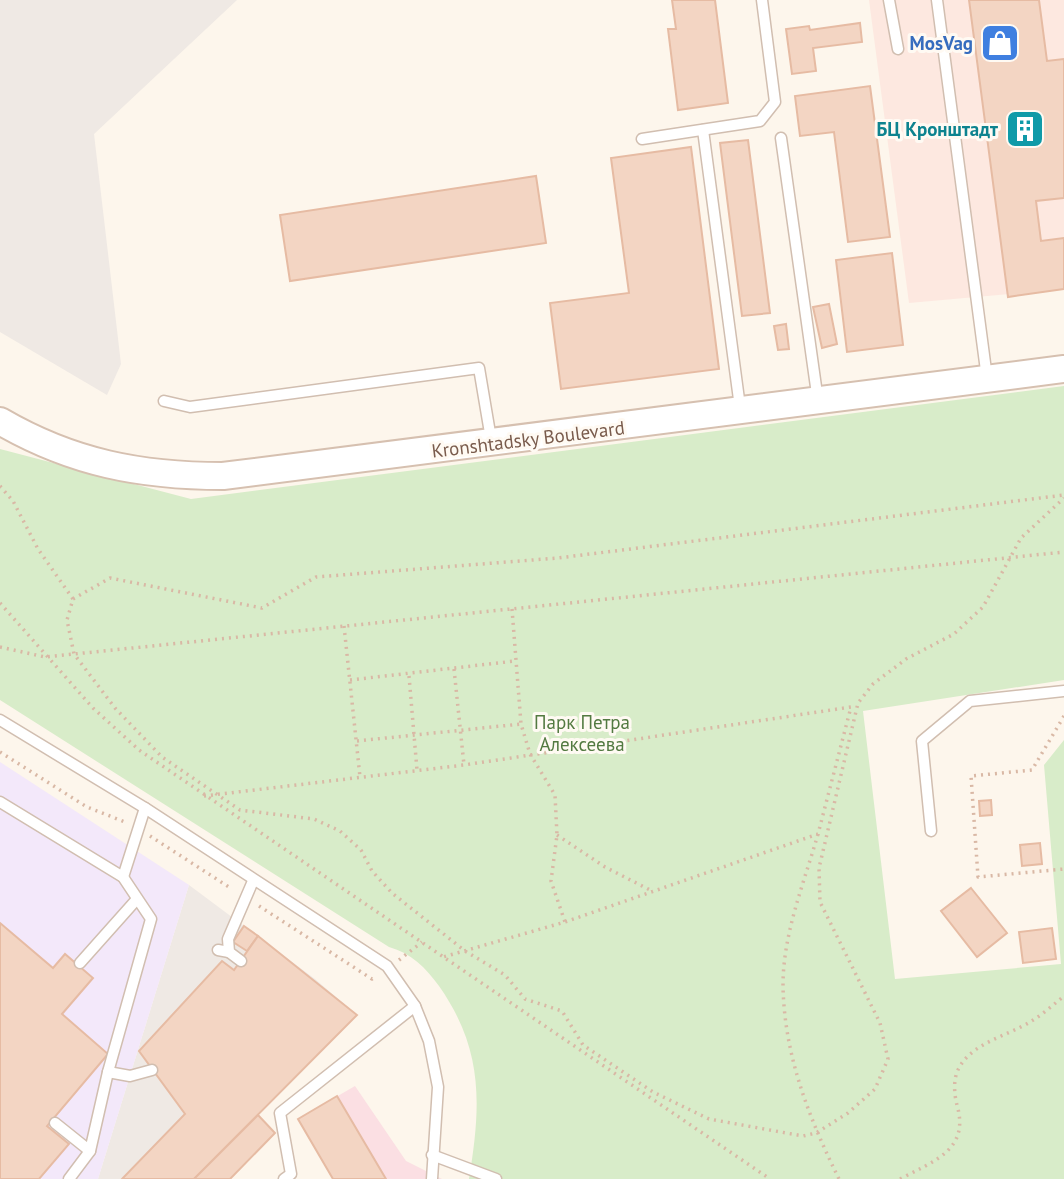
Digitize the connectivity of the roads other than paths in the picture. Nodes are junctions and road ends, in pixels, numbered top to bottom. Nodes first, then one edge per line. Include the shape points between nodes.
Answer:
1 (762, 0) edge
2 (889, 0) edge
3 (937, 0) edge
4 (898, 49) dead end
5 (704, 130) junction
6 (781, 138) dead end
7 (642, 139) dead end
8 (1064, 369) edge
9 (988, 379) junction
10 (164, 401) dead end
11 (818, 401) junction
12 (740, 411) junction
13 (0, 421) edge
14 (491, 443) junction
15 (1064, 691) edge
16 (0, 720) edge
17 (0, 802) edge
18 (145, 808) junction
19 (932, 831) dead end
20 (123, 877) junction
21 (253, 881) junction
22 (137, 899) junction
23 (241, 961) dead end
24 (80, 963) dead end
25 (415, 1006) junction
26 (152, 1070) dead end
27 (108, 1072) junction
28 (55, 1123) dead end
29 (90, 1151) junction
30 (432, 1155) junction
31 (289, 1177) edge
32 (431, 1177) edge
33 (69, 1179) edge
34 (496, 1179) edge

1 - 5 lane via 775,102 760,121
2 - 4 lane
3 - 9 lane
5 - 7 lane
5 - 12 lane
6 - 11 lane
8 - 9 main road, Kronshtadsky Boulevard
9 - 11 main road, Kronshtadsky Boulevard
10 - 14 lane via 190,407 478,368
11 - 12 main road, Kronshtadsky Boulevard
12 - 14 main road, Kronshtadsky Boulevard
13 - 14 main road, Kronshtadsky Boulevard via 62,451 110,467 167,476 264,473
15 - 19 lane via 970,701 922,741
16 - 18 lane
17 - 20 lane
18 - 20 lane
18 - 21 lane
20 - 22 lane
21 - 23 lane via 224,951
21 - 25 lane via 387,966
22 - 24 lane
22 - 27 lane via 151,919
25 - 30 lane via 429,1041 438,1087
25 - 31 lane via 279,1113
26 - 27 lane via 130,1076
27 - 29 lane
28 - 29 lane
29 - 33 lane
30 - 32 lane
30 - 34 lane

